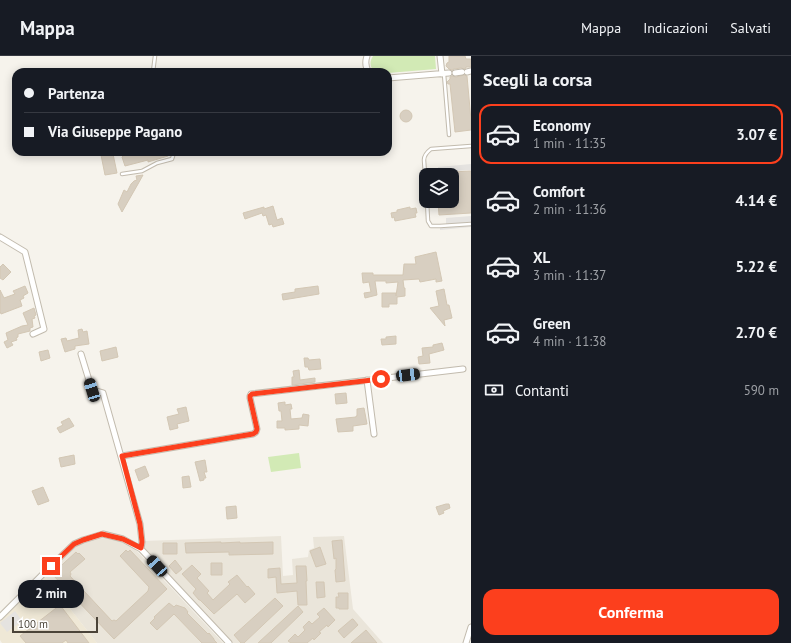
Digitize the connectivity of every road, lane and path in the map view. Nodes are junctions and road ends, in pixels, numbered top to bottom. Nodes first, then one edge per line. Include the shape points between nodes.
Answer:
1 (155, 56) edge
2 (367, 56) edge
3 (440, 56) edge
4 (153, 68) edge
5 (367, 68) edge
6 (467, 72) edge
7 (447, 73) junction
8 (392, 78) edge
9 (449, 135) dead end
10 (471, 146) edge
11 (173, 156) edge
12 (425, 168) edge
13 (122, 174) dead end
14 (427, 208) edge
15 (471, 224) edge
16 (0, 237) edge
17 (33, 334) dead end
18 (81, 354) dead end
19 (463, 369) dead end
20 (367, 380) junction
21 (374, 434) dead end
22 (122, 456) junction
23 (141, 548) junction
24 (0, 617) edge
25 (471, 627) edge
26 (229, 643) edge
27 (466, 643) edge

1 - 4 lane
2 - 5 street
3 - 7 street
6 - 7 street
7 - 8 street
7 - 9 lane
10 - 12 lane via 431,149 424,157
11 - 13 lane via 172,159 156,163 142,171
14 - 15 lane via 431,226
16 - 17 street via 25,252 44,329
18 - 22 street via 92,390 103,393
19 - 20 street
20 - 21 street
20 - 22 street via 252,394 250,398 257,429 253,434
22 - 23 street via 140,524
23 - 24 street via 123,539 102,534 74,544
23 - 26 street
25 - 27 street

